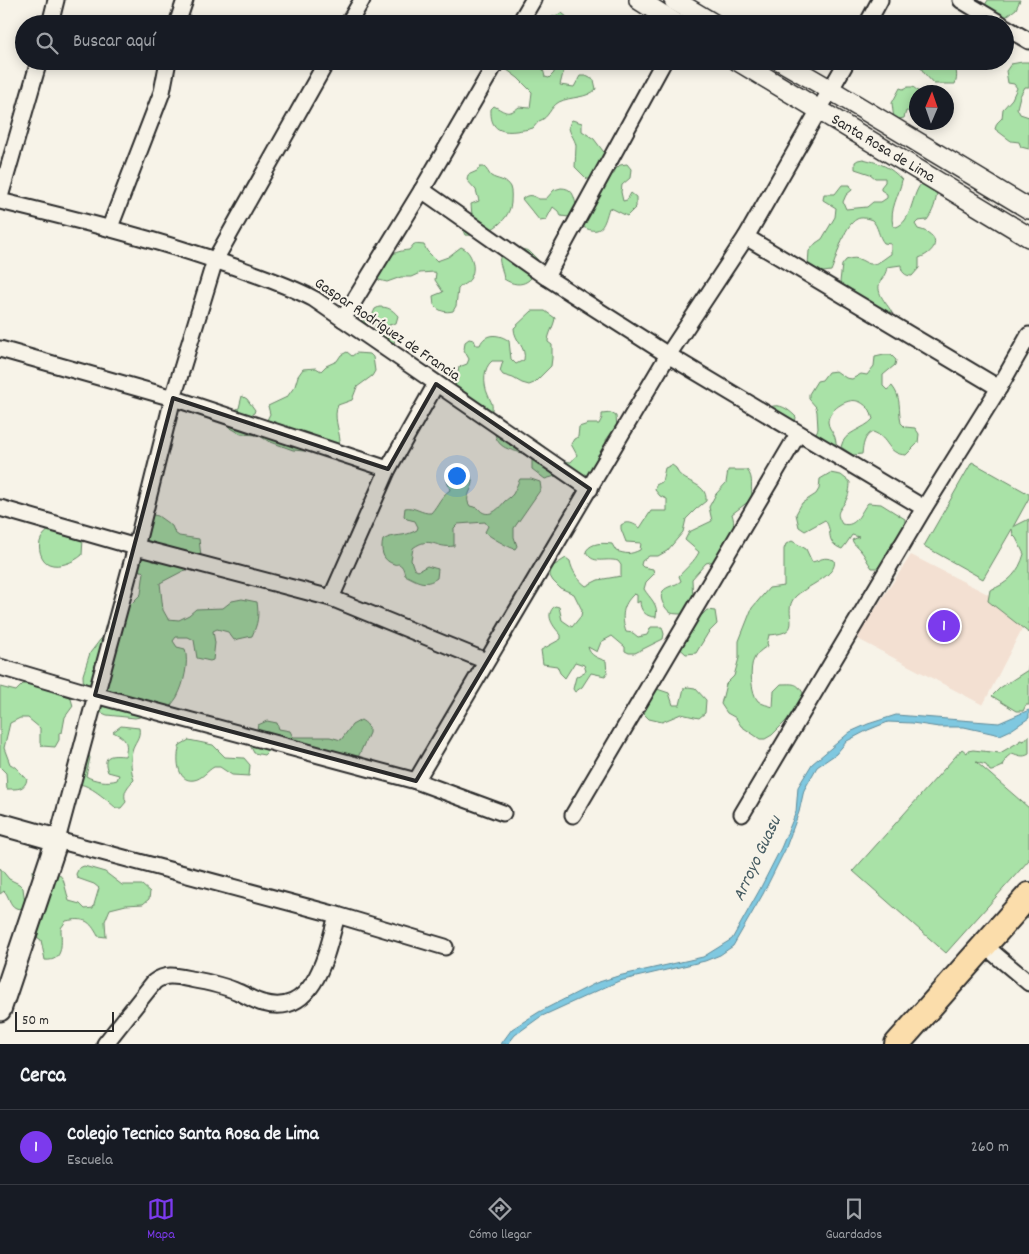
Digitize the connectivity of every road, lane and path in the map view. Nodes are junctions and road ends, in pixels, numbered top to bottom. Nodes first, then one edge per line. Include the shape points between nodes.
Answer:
1 (56, 0) edge
2 (185, 0) edge
3 (362, 0) edge
4 (533, 0) edge
5 (639, 0) edge
6 (674, 0) edge
7 (880, 0) edge
8 (961, 0) edge
9 (52, 15) edge
10 (180, 15) edge
11 (353, 15) edge
12 (524, 15) edge
13 (663, 15) edge
14 (686, 15) edge
15 (872, 15) edge
16 (986, 15) edge
17 (1014, 32) edge
18 (1029, 41) edge
19 (36, 70) edge
20 (166, 70) edge
21 (322, 70) edge
22 (492, 70) edge
23 (659, 70) edge
24 (753, 70) edge
25 (797, 70) edge
26 (842, 70) edge
27 (831, 90) junction
28 (819, 111) junction
29 (422, 190) junction
30 (0, 197) edge
31 (0, 201) edge
32 (1029, 209) edge
33 (110, 227) junction
34 (746, 237) junction
35 (1029, 237) edge
36 (215, 260) junction
37 (546, 277) junction
38 (343, 319) junction
39 (1029, 335) edge
40 (0, 349) edge
41 (668, 355) junction
42 (436, 384) junction
43 (999, 388) junction
44 (173, 398) junction
45 (798, 434) junction
46 (388, 469) junction
47 (590, 490) junction
48 (0, 508) edge
49 (924, 508) junction
50 (136, 547) junction
51 (331, 598) junction
52 (486, 661) junction
53 (0, 667) edge
54 (95, 695) junction
55 (416, 781) junction
56 (503, 813) dead end
57 (742, 814) dead end
58 (573, 815) dead end
59 (0, 824) edge
60 (57, 840) junction
61 (1029, 895) edge
62 (337, 915) junction
63 (985, 946) junction
64 (445, 947) dead end
65 (1029, 983) edge
66 (0, 1010) edge
67 (105, 1044) edge
68 (897, 1044) edge

1 - 9 street
2 - 10 street
3 - 11 street
4 - 12 street
5 - 13 street
6 - 14 street
7 - 15 street
8 - 16 street
17 - 18 street
19 - 30 street
20 - 33 street via 162,92
21 - 36 street
22 - 29 street
23 - 37 street
24 - 28 street, Santa Rosa de Lima
25 - 27 street
26 - 27 street
27 - 28 street
27 - 32 street
28 - 34 street
28 - 35 street, Santa Rosa de Lima
29 - 37 street
29 - 38 street
31 - 33 street, Gaspar Rodríguez de Francia
33 - 36 street, Gaspar Rodríguez de Francia
34 - 41 street
34 - 43 street
36 - 38 street, Gaspar Rodríguez de Francia via 294,289
36 - 44 street
37 - 41 street
38 - 42 street, Gaspar Rodríguez de Francia
39 - 43 street
40 - 44 street
41 - 45 street
41 - 47 street
42 - 46 street
42 - 47 street, Gaspar Rodríguez de Francia
43 - 49 street
44 - 46 street
44 - 50 street
45 - 49 street
45 - 58 street
46 - 51 street
47 - 52 street
48 - 50 street
49 - 57 street
50 - 51 street
50 - 54 street
51 - 52 street
52 - 55 street
53 - 54 street
54 - 55 street
54 - 60 street
55 - 56 street
59 - 60 main road
60 - 62 street
60 - 66 main road
61 - 63 main road
62 - 64 street
62 - 67 street via 324,960 312,983 291,1004 261,1003 216,984 169,975 154,982
63 - 65 street
63 - 68 main road

